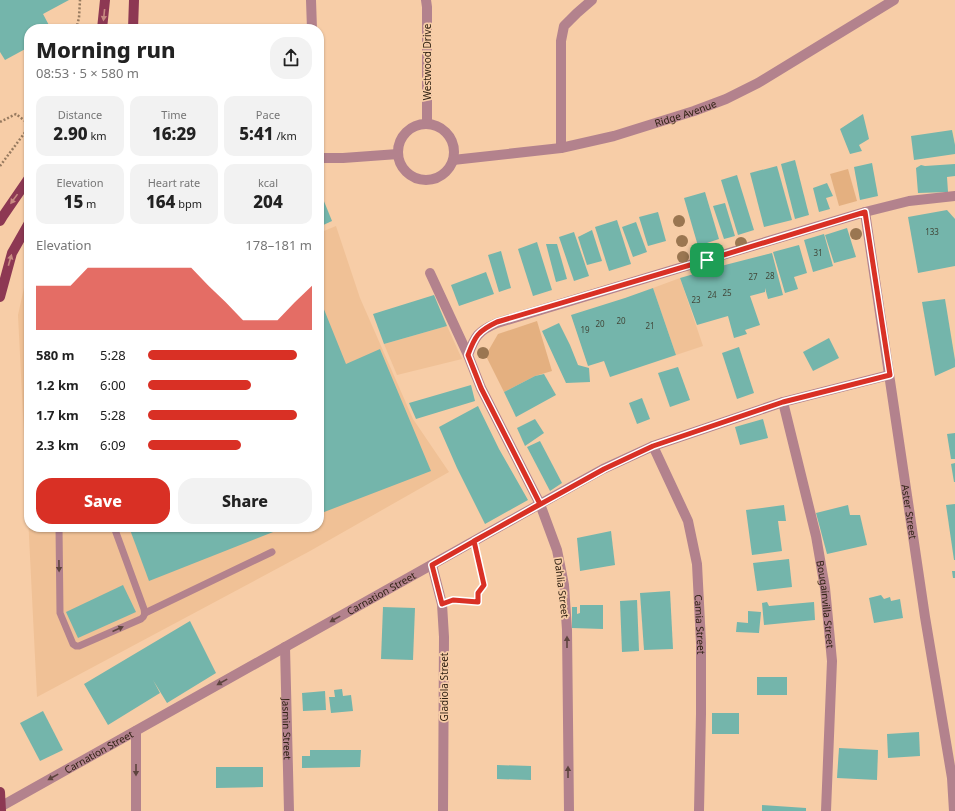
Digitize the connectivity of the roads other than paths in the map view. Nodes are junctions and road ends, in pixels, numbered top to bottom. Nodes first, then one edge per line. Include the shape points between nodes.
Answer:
1 (105, 0) edge
2 (134, 0) edge
3 (311, 0) edge
4 (426, 0) edge
5 (592, 0) edge
6 (894, 0) edge
7 (133, 16) junction
8 (103, 24) edge
9 (133, 24) edge
10 (137, 24) edge
11 (312, 24) edge
12 (427, 124) junction
13 (561, 148) junction
14 (398, 154) junction
15 (324, 158) edge
16 (453, 160) junction
17 (24, 185) edge
18 (955, 196) edge
19 (865, 212) junction
20 (0, 221) edge
21 (24, 232) edge
22 (430, 273) dead end
23 (0, 297) edge
24 (468, 355) junction
25 (890, 375) junction
26 (783, 402) junction
27 (653, 446) junction
28 (540, 504) junction
29 (59, 532) edge
30 (116, 532) edge
31 (272, 552) dead end
32 (432, 565) junction
33 (145, 614) junction
34 (285, 647) junction
35 (136, 731) junction
36 (0, 792) edge
37 (1, 808) edge
38 (136, 811) edge
39 (289, 811) edge
40 (443, 811) edge
41 (569, 811) edge
42 (699, 811) edge
43 (826, 811) edge
44 (954, 811) edge

1 -> 8 main road
2 - 7 main road
3 - 11 street
4 - 12 street, Westwood Drive
5 - 13 street via 564,26 561,57
6 - 13 street, Ridge Avenue via 758,83 726,99 614,136
7 - 9 main road
7 - 10 lane
12 - 14 street via 416,126 406,133 400,143
12 - 16 street via 443,130 449,136 453,143
13 - 16 street, Ridge Avenue
14 - 15 street
14 - 16 street via 400,163 411,176 428,180 443,174
17 -> 20 main road
18 - 19 street via 909,201
19 - 24 street via 497,322 481,331 473,340
19 - 25 street, Aster Street
23 -> 21 main road via 12,253
22 - 24 street, Dahlia Street
24 - 28 street, Dahlia Street via 481,388
25 - 26 street, Carnation Street
25 - 44 street, Aster Street via 925,617 952,778
26 - 27 street, Carnation Street
26 - 43 street, Bougainvilla Street via 816,536 825,588 832,661
27 - 28 street, Carnation Street
27 - 42 street, Camia Street via 688,521 697,564 701,643
28 - 32 street, Carnation Street
41 -> 28 street, Dahlia Street via 567,630 564,585 557,550
29 -> 33 lane via 60,614 73,644 79,646
30 - 33 lane
31 - 33 lane
32 -> 34 street, Carnation Street
32 - 40 street, Gladiola Street via 442,604 444,637
34 -> 35 street, Carnation Street
34 - 39 street, Jasmin Street
35 -> 37 street, Carnation Street
35 -> 38 street
36 - 37 main road

